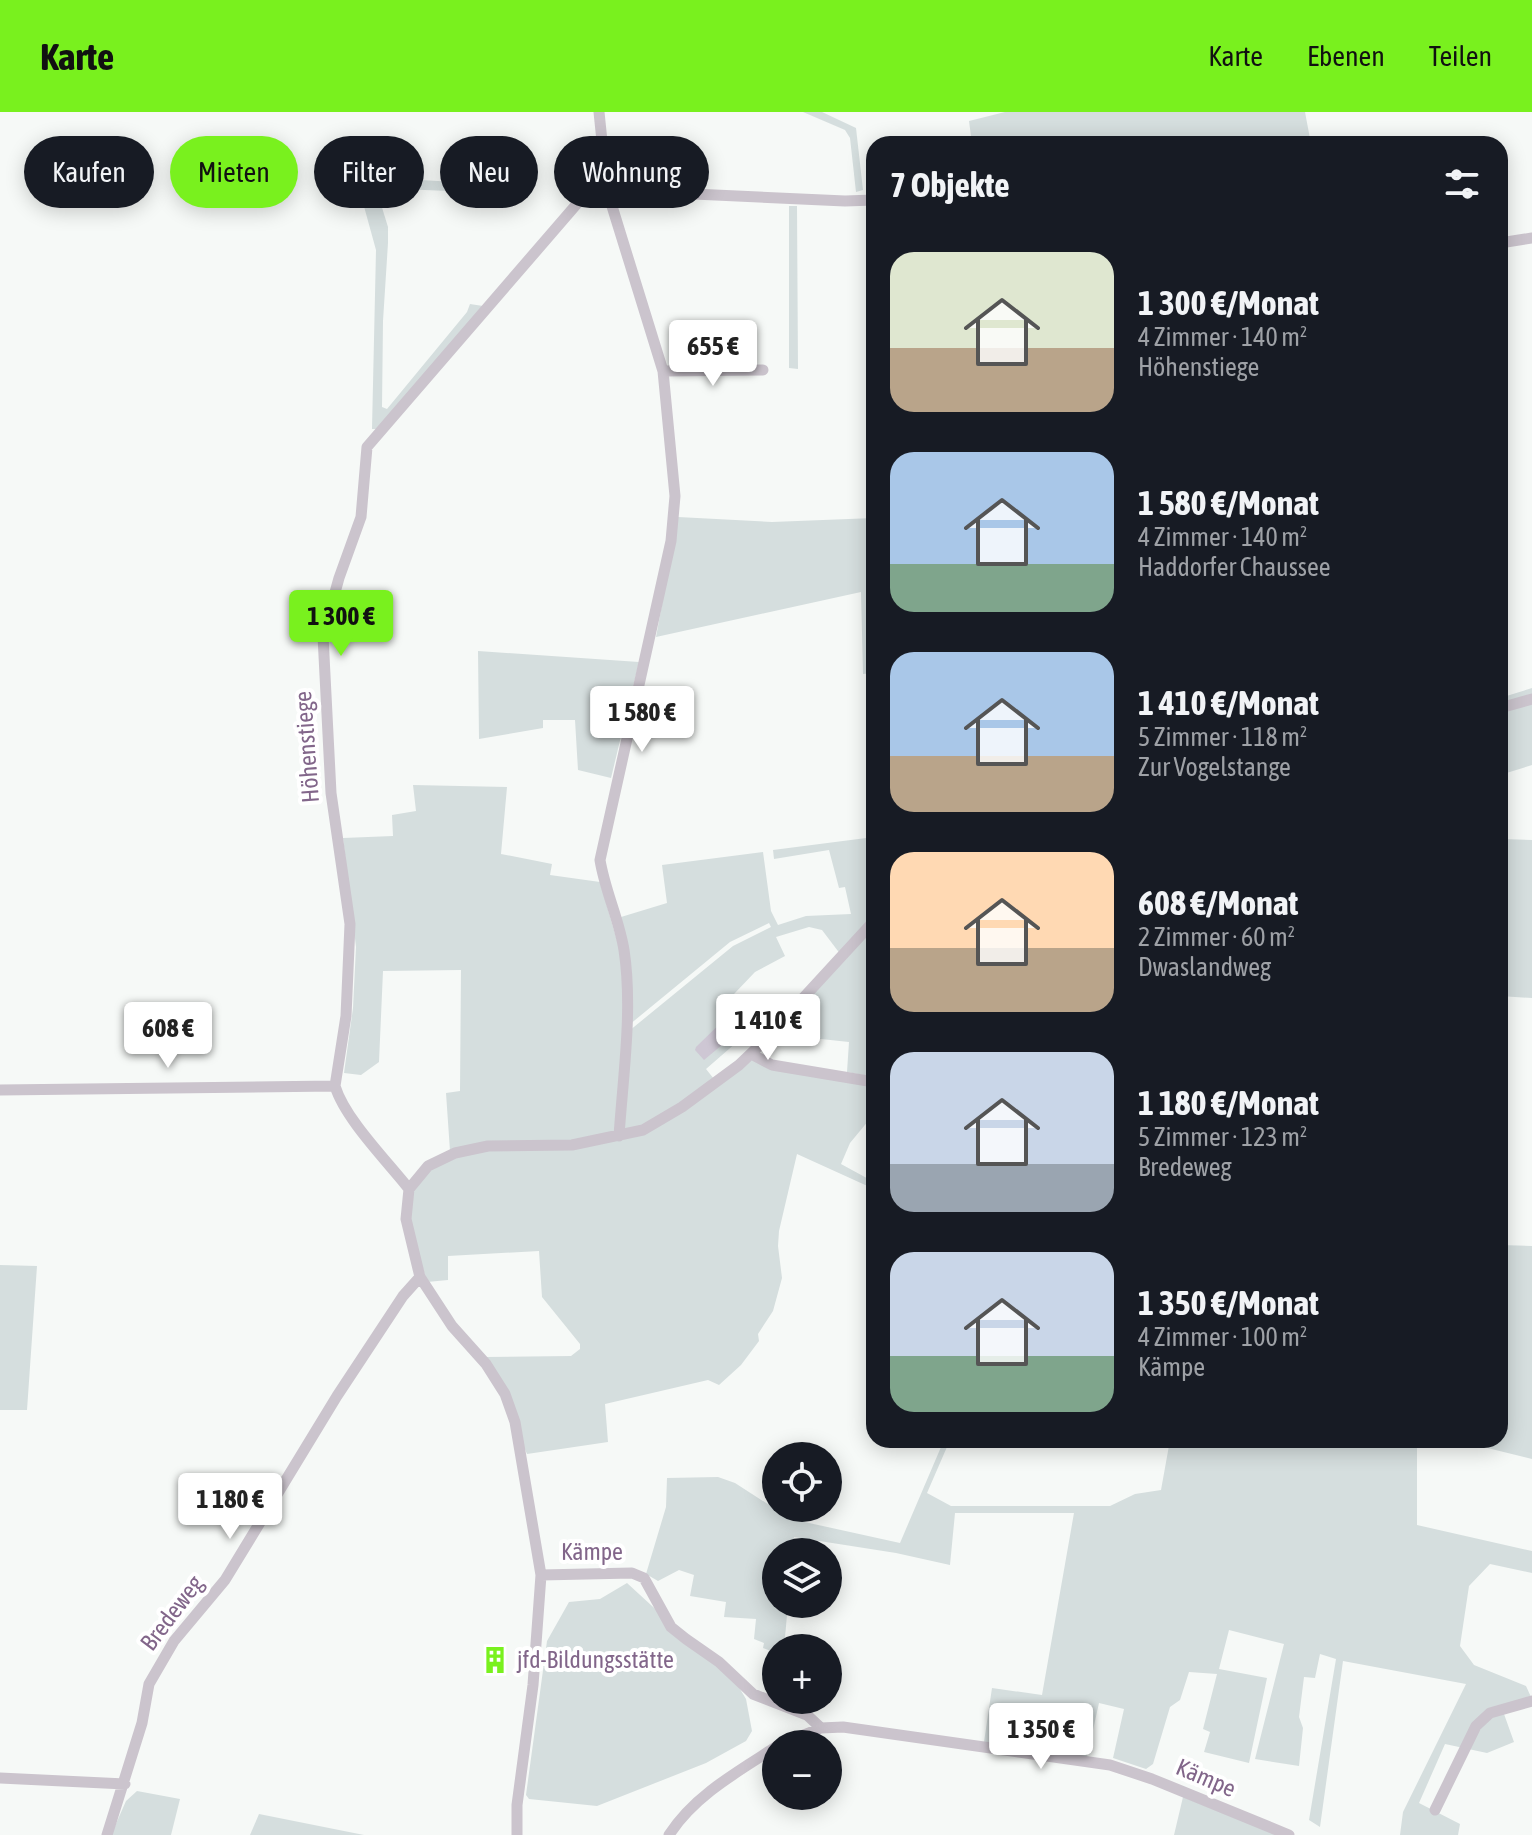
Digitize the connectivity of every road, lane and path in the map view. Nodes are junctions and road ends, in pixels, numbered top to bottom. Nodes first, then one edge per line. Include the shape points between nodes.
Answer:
1 (599, 112) edge
2 (601, 136) edge
3 (709, 194) edge
4 (866, 200) edge
5 (573, 208) edge
6 (613, 208) edge
7 (1532, 238) edge
8 (1508, 242) edge
9 (763, 370) dead end
10 (663, 371) junction
11 (1532, 699) edge
12 (1508, 706) edge
13 (866, 930) edge
14 (751, 1054) junction
15 (866, 1081) edge
16 (335, 1086) junction
17 (0, 1090) edge
18 (619, 1136) junction
19 (409, 1189) junction
20 (420, 1277) junction
21 (541, 1575) junction
22 (1532, 1701) edge
23 (821, 1728) junction
24 (816, 1730) edge
25 (762, 1757) edge
26 (0, 1778) edge
27 (125, 1784) junction
28 (1435, 1810) dead end
29 (107, 1835) edge
30 (517, 1835) edge
31 (669, 1835) edge
32 (1289, 1835) edge

1 - 2 street
3 - 4 street
5 - 16 street, Höhenstiege via 367,447 361,517 323,636 331,793 351,952
6 - 10 street
7 - 8 street
9 - 10 street
10 - 18 street via 675,496 671,541 600,860 624,952 626,1030
11 - 12 street
13 - 14 street
14 - 15 street via 772,1065
14 - 18 street via 682,1107 643,1130
16 - 17 street
16 - 19 street via 353,1118
18 - 19 street via 572,1145 488,1146 455,1153 428,1166
19 - 20 street via 406,1219
20 - 21 street via 505,1394 515,1422
20 - 27 street, Bredeweg via 337,1396 225,1580 174,1641 149,1684
21 - 23 street, Kämpe via 632,1573 644,1578 671,1627 753,1694 807,1715
21 - 30 street
22 - 28 street via 1484,1717
23 - 24 street, Kämpe
23 - 32 street, Kämpe via 878,1730 1110,1765
25 - 31 street via 704,1797
26 - 27 street
27 - 29 street, Bredeweg

